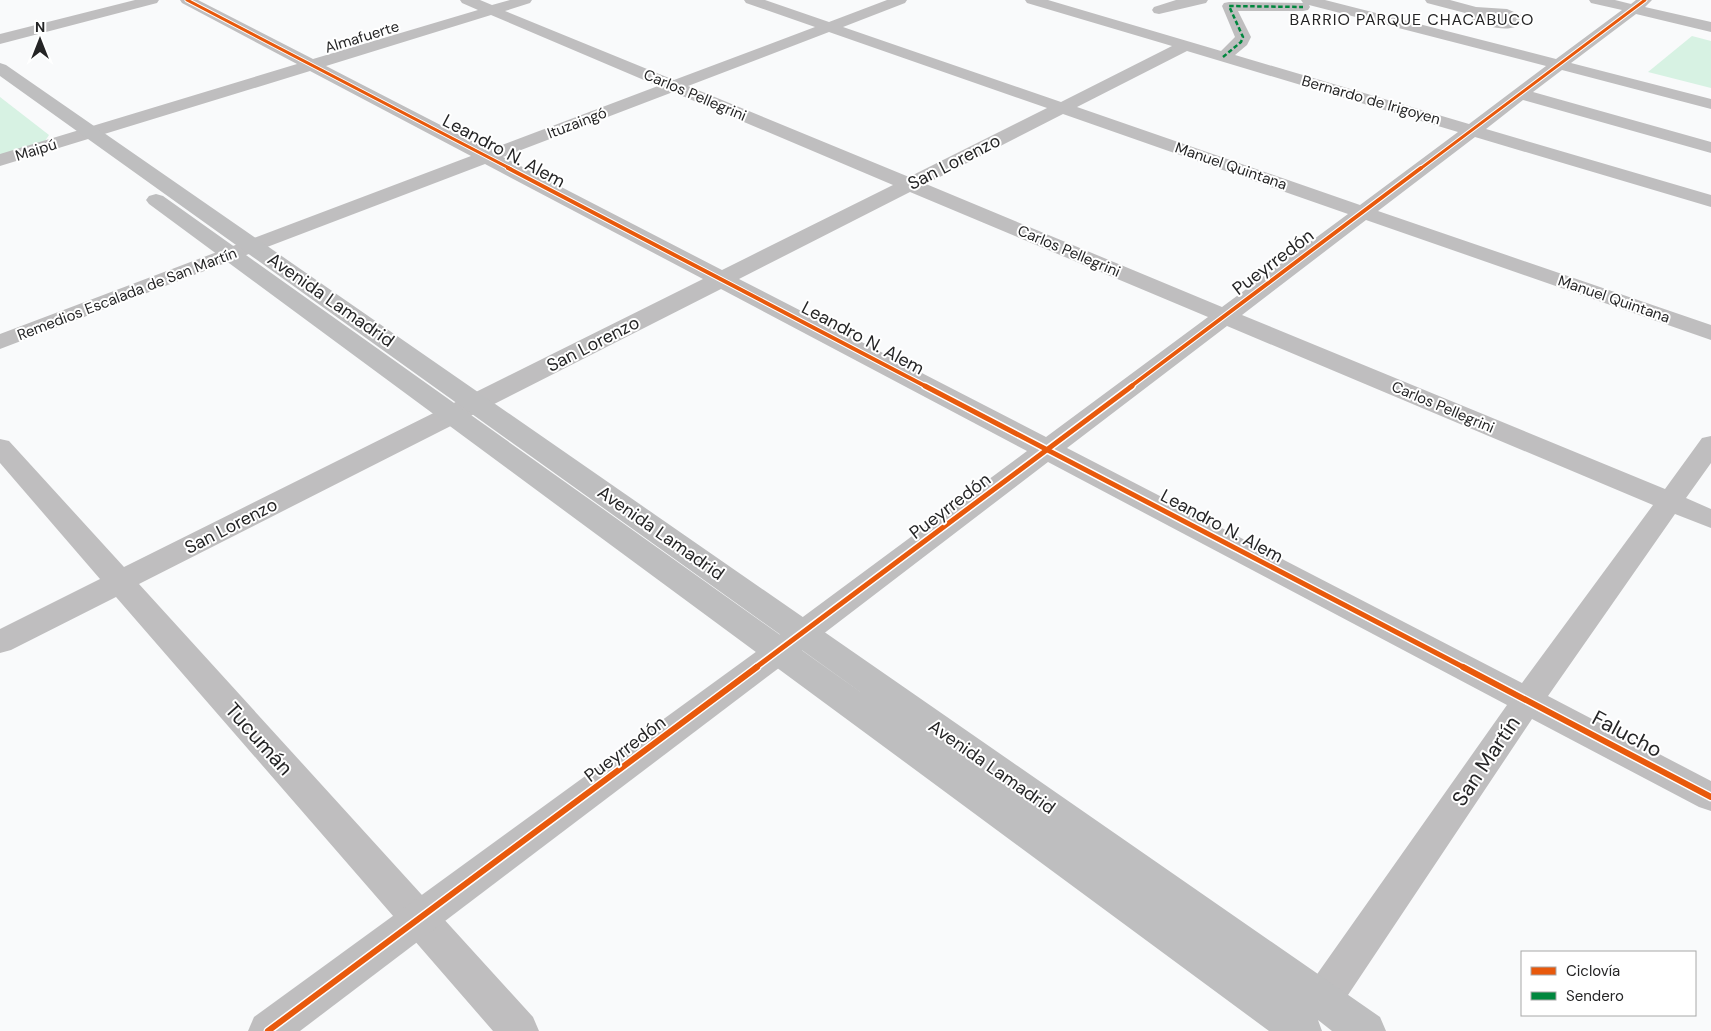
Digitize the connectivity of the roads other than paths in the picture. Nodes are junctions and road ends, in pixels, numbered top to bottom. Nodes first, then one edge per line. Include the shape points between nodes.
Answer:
1 (123, 0) edge
2 (152, 0) edge
3 (187, 0) edge
4 (467, 0) edge
5 (525, 0) edge
6 (751, 0) edge
7 (900, 0) edge
8 (1032, 0) edge
9 (1201, 0) edge
10 (1432, 0) edge
11 (1596, 0) edge
12 (1305, 4) edge
13 (1639, 4) edge
14 (1159, 5) edge
15 (492, 10) junction
16 (1476, 11) dead end
17 (829, 27) junction
18 (1711, 27) edge
19 (0, 31) edge
20 (0, 39) edge
21 (1165, 40) junction
22 (1185, 46) junction
23 (1223, 57) junction
24 (311, 65) junction
25 (1559, 65) junction
26 (0, 68) edge
27 (674, 86) junction
28 (0, 87) edge
29 (1520, 94) junction
30 (1711, 104) edge
31 (1062, 108) junction
32 (1472, 130) junction
33 (92, 132) junction
34 (71, 139) junction
35 (1711, 148) edge
36 (488, 157) junction
37 (0, 160) edge
38 (910, 185) junction
39 (1711, 201) edge
40 (1363, 212) junction
41 (243, 250) junction
42 (722, 280) junction
43 (1225, 316) junction
44 (1711, 333) edge
45 (0, 342) edge
46 (465, 409) junction
47 (1711, 444) edge
48 (0, 447) edge
49 (1047, 450) junction
50 (1670, 502) junction
51 (1711, 519) edge
52 (120, 582) junction
53 (0, 642) edge
54 (791, 642) junction
55 (1527, 700) junction
56 (1711, 797) edge
57 (419, 919) junction
58 (1306, 1023) edge
59 (268, 1031) edge
60 (519, 1031) edge
61 (1366, 1031) edge

1 - 19 street
2 - 20 street
3 - 24 street, Leandro N. Alem
4 - 15 street, Carlos Pellegrini
5 - 15 street, Almafuerte
6 - 17 street, Manuel Quintana
7 - 17 street, Ituzaingó
8 - 21 street, Bernardo de Irigoyen
9 - 14 street
10 - 16 street
11 - 13 street
12 - 23 street via 1230,6 1243,37
12 - 25 street
13 - 18 street
13 - 25 street, Pueyrredón
14 - 21 street
15 - 24 street, Almafuerte
15 - 27 street, Carlos Pellegrini
17 - 27 street, Ituzaingó
17 - 31 street, Manuel Quintana
21 - 22 street, Bernardo de Irigoyen
22 - 23 street, Bernardo de Irigoyen
22 - 31 street, San Lorenzo
23 - 32 street, Bernardo de Irigoyen
24 - 33 street, Almafuerte
24 - 36 street, Leandro N. Alem
25 - 29 street, Pueyrredón
25 - 30 street
26 - 33 main road, Avenida Lamadrid
27 - 36 street, Ituzaingó
27 - 38 street, Carlos Pellegrini
28 - 34 main road, Avenida Lamadrid
29 - 32 street, Pueyrredón
29 - 35 street
31 - 38 street, San Lorenzo
31 - 40 street, Manuel Quintana
32 - 39 street, Bernardo de Irigoyen
32 - 40 street, Pueyrredón
33 - 34 street, Almafuerte
33 - 41 main road, Avenida Lamadrid
34 - 37 street, Maipú
34 - 41 main road, Avenida Lamadrid
36 - 41 street, Ituzaingó
36 - 42 street, Leandro N. Alem
38 - 42 street, San Lorenzo
38 - 43 street, Carlos Pellegrini
40 - 43 street, Pueyrredón
40 - 44 street, Manuel Quintana
41 - 45 street, Remedios Escalada de San Martín
41 - 46 main road, Avenida Lamadrid
42 - 46 street, San Lorenzo
42 - 49 street, Leandro N. Alem
43 - 49 street, Pueyrredón
43 - 50 street, Carlos Pellegrini
46 - 52 street, San Lorenzo
46 - 54 main road, Avenida Lamadrid
47 - 50 street, San Martín
48 - 52 street, Tucumán
49 - 54 street, Pueyrredón
49 - 55 street, Leandro N. Alem
50 - 51 street, Carlos Pellegrini
50 - 55 street, San Martín
52 - 53 street, San Lorenzo
52 - 57 street, Tucumán
54 - 57 street, Pueyrredón
54 - 58 main road, Avenida Lamadrid
55 - 56 street, Falucho
55 - 58 street, San Martín
57 - 59 street, Pueyrredón
57 - 60 street, Tucumán
58 - 61 main road, Avenida Lamadrid

